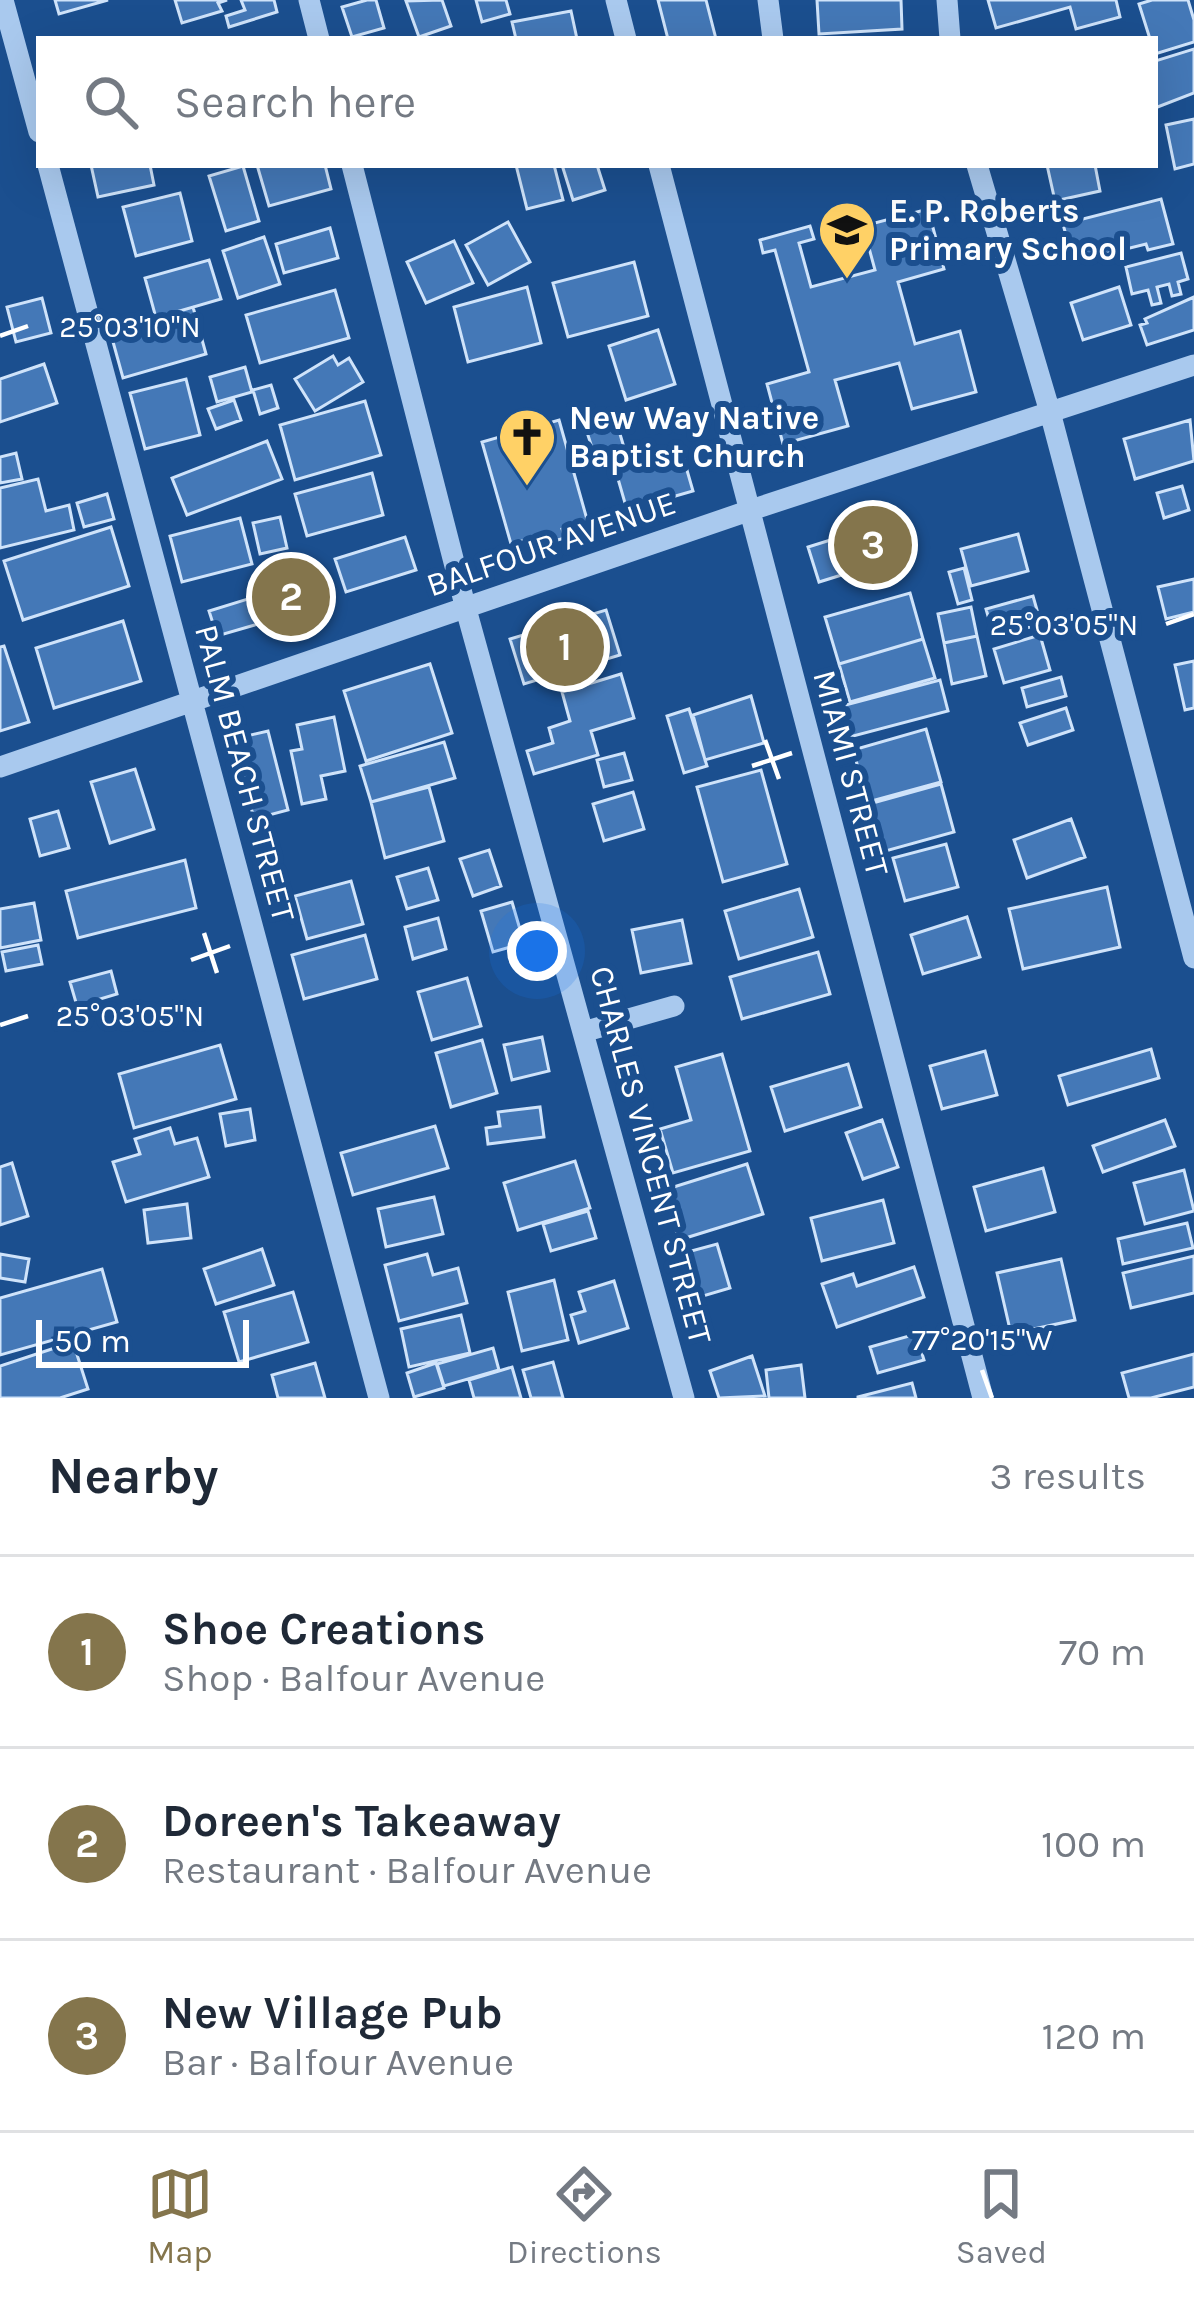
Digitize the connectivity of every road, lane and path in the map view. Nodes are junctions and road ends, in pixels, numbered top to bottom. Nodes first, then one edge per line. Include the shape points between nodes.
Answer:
1 (3, 0) edge
2 (309, 0) edge
3 (616, 0) edge
4 (768, 0) edge
5 (947, 0) edge
6 (318, 36) edge
7 (625, 36) edge
8 (773, 36) edge
9 (950, 36) edge
10 (36, 121) edge
11 (49, 168) edge
12 (353, 168) edge
13 (660, 168) edge
14 (978, 168) edge
15 (1194, 365) edge
16 (1050, 412) junction
17 (748, 511) junction
18 (466, 609) junction
19 (190, 700) junction
20 (0, 767) edge
21 (1194, 958) edge
22 (674, 1006) dead end
23 (583, 1032) junction
24 (379, 1398) edge
25 (683, 1398) edge
26 (982, 1398) edge

1 - 10 street
2 - 6 street
3 - 7 street
4 - 8 street
5 - 9 street
11 - 19 street, PALM BEACH STREET
12 - 18 street, CHARLES VINCENT STREET
13 - 17 street, MIAMI STREET
14 - 16 street
15 - 16 street, BALFOUR AVENUE
16 - 17 street, BALFOUR AVENUE
16 - 21 street
17 - 18 street, BALFOUR AVENUE
17 - 26 street, MIAMI STREET
18 - 19 street, BALFOUR AVENUE
18 - 23 street, CHARLES VINCENT STREET
19 - 20 street, BALFOUR AVENUE
19 - 24 street, PALM BEACH STREET
22 - 23 street
23 - 25 street, CHARLES VINCENT STREET

